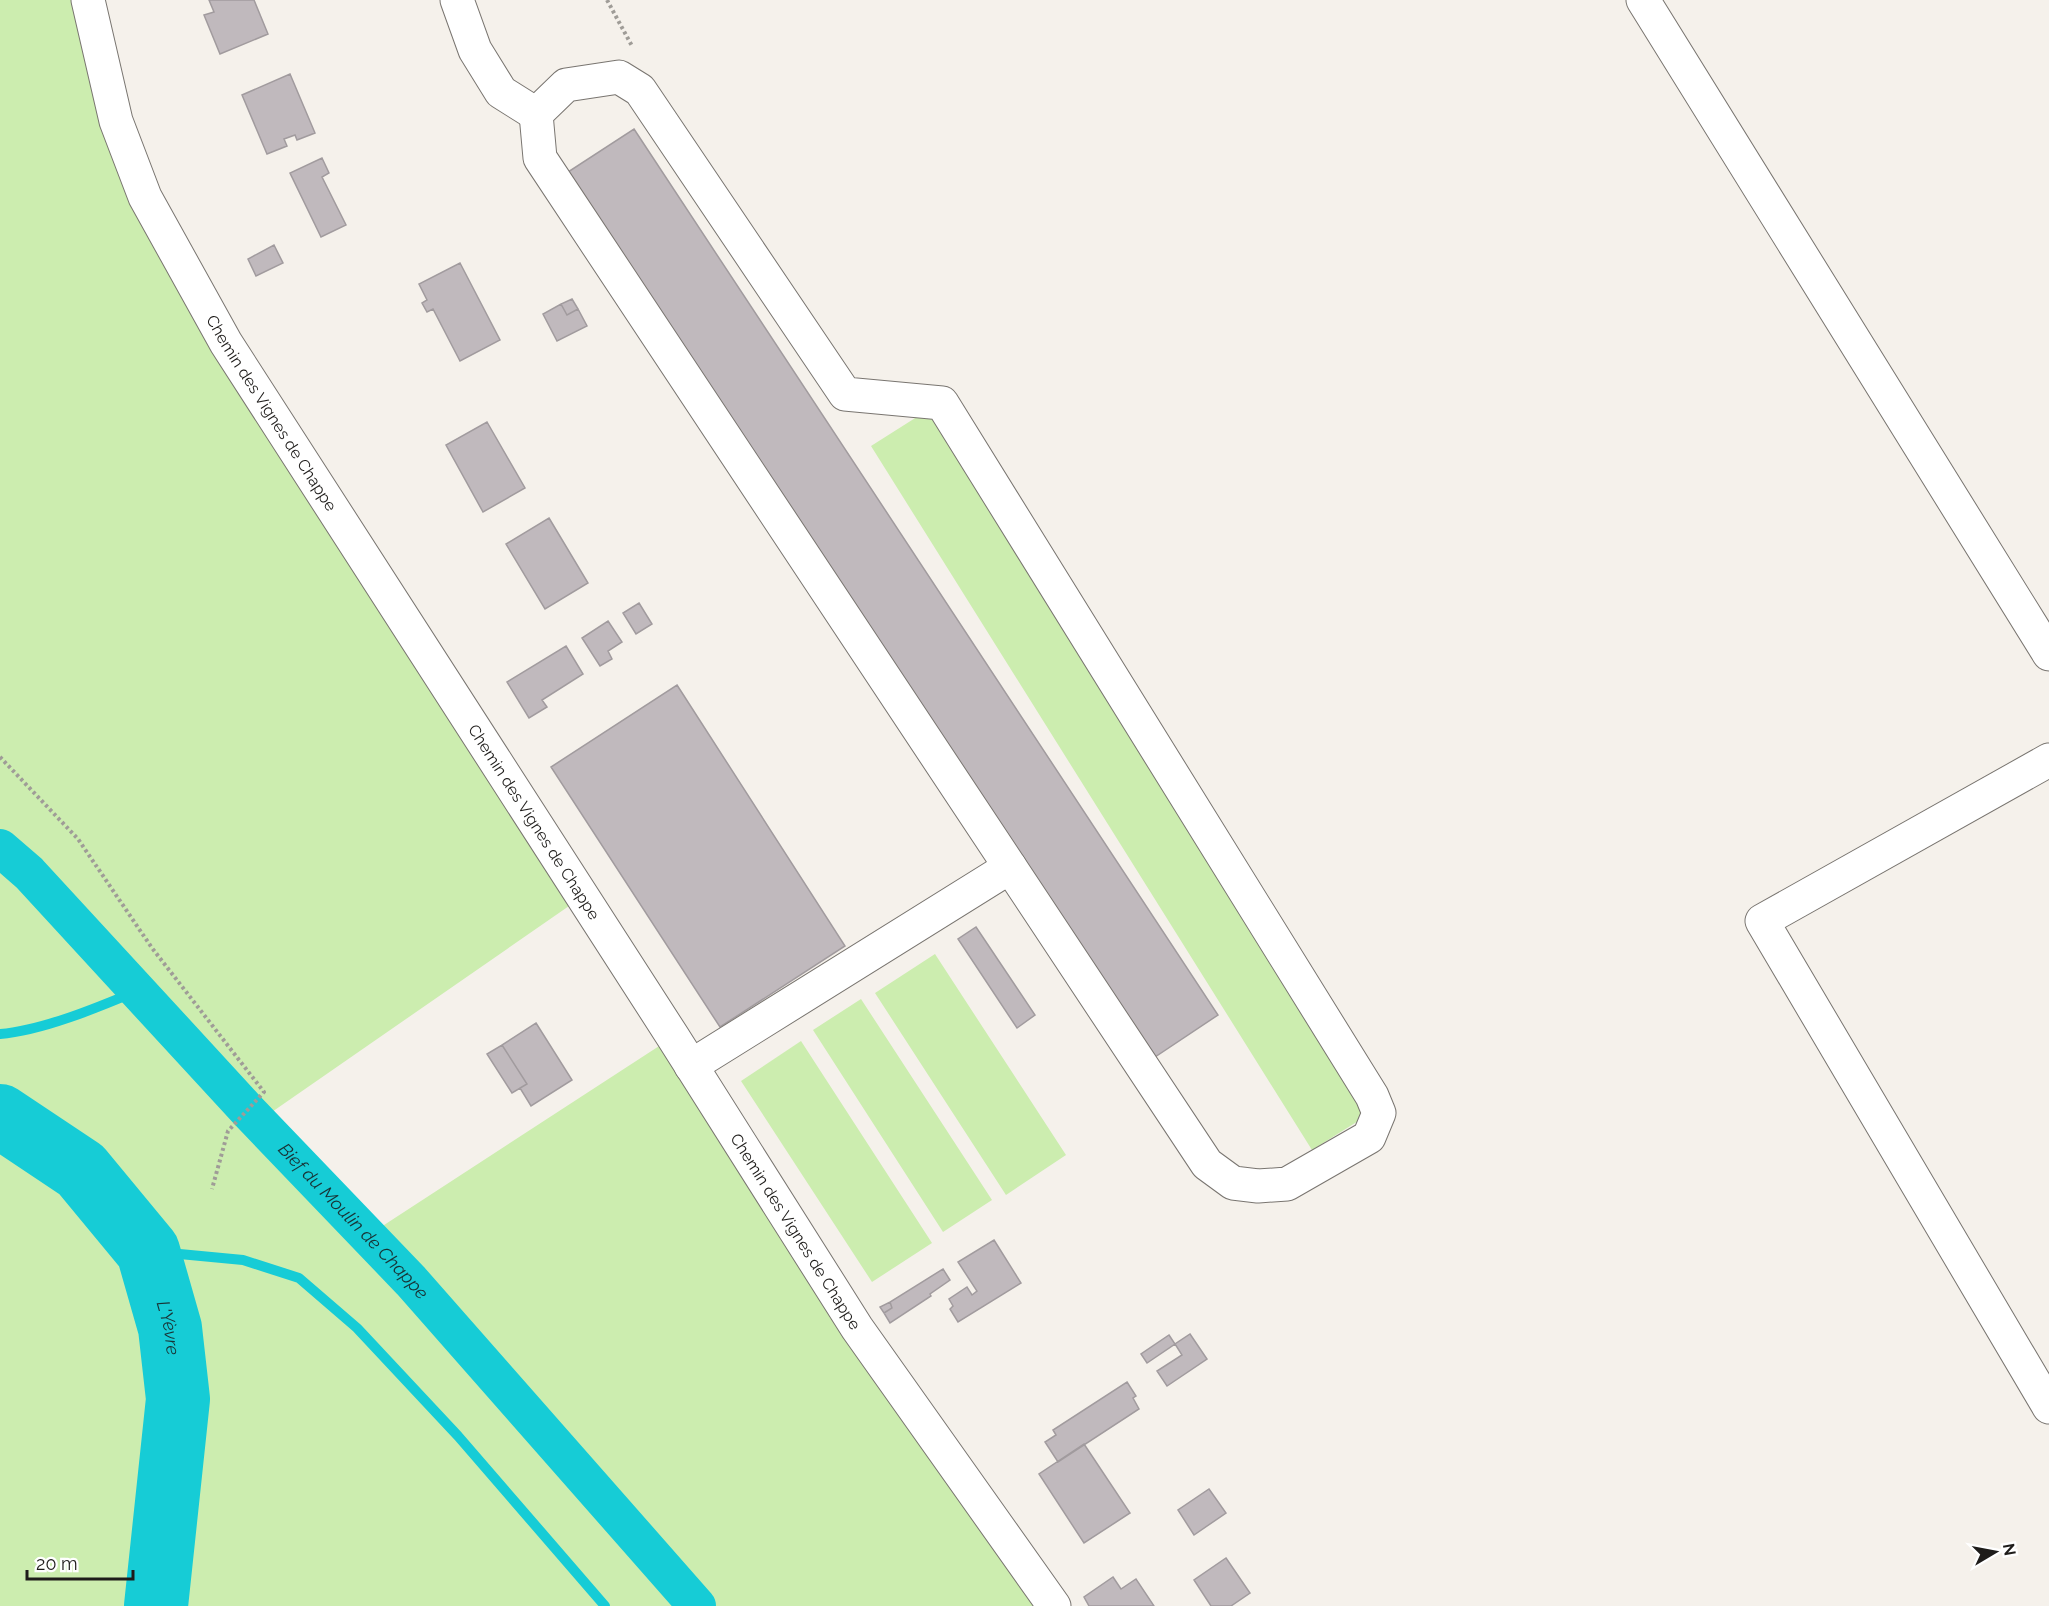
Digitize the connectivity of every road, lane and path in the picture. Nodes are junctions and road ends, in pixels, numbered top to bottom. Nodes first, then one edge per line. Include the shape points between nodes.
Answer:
1 (88, 0) edge
2 (457, 0) edge
3 (1643, 0) edge
4 (536, 114) junction
5 (2049, 654) edge
6 (0, 757) edge
7 (2049, 760) edge
8 (1010, 867) junction
9 (691, 1066) junction
10 (212, 1189) dead end
11 (2049, 1407) edge
12 (1054, 1606) edge

1 - 9 street, Chemin des Vignes de Chappe via 116,121 145,197 226,343
2 - 4 street via 475,50 501,92
3 - 5 street
4 - 8 street via 540,158
4 - 8 street via 566,85 619,77 640,90 845,394 942,403 1372,1096 1379,1113 1368,1137 1287,1184 1233,1183 1207,1164
6 - 10 path via 78,839 152,948 264,1092 228,1131
7 - 11 street via 1762,921
8 - 9 street
9 - 12 street, Chemin des Vignes de Chappe via 857,1328

